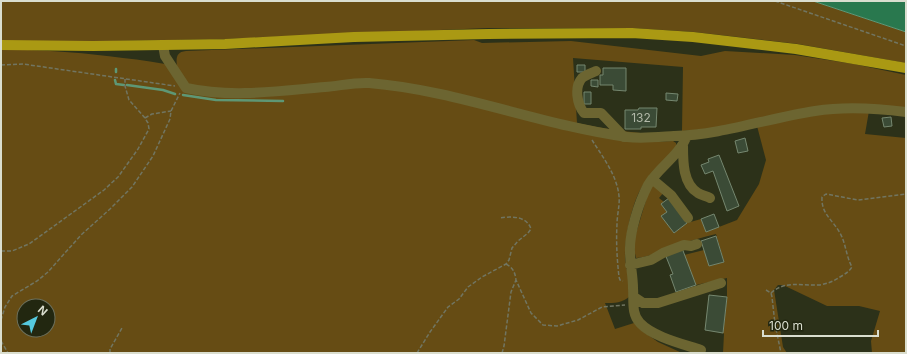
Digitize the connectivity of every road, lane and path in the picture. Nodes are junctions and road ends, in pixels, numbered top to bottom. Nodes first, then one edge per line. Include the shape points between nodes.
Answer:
1 (775, 1) edge
2 (1, 45) edge
3 (162, 45) junction
4 (906, 46) edge
5 (1, 65) edge
6 (906, 68) edge
7 (596, 71) dead end
8 (125, 79) junction
9 (186, 88) junction
10 (171, 111) junction
11 (906, 112) edge
12 (144, 118) junction
13 (592, 131) junction
14 (624, 136) junction
15 (688, 136) junction
16 (683, 146) junction
17 (652, 179) junction
18 (906, 194) edge
19 (710, 198) dead end
20 (500, 218) dead end
21 (688, 218) dead end
22 (696, 244) dead end
23 (1, 251) edge
24 (506, 264) junction
25 (630, 265) junction
26 (516, 280) junction
27 (721, 283) dead end
28 (633, 285) junction
29 (766, 290) dead end
30 (771, 293) junction
31 (633, 302) junction
32 (1, 320) edge
33 (122, 328) dead end
34 (1, 341) edge
35 (701, 350) dead end
36 (8, 353) edge
37 (110, 353) edge
38 (417, 353) edge
39 (502, 353) edge
40 (781, 353) edge

1 - 4 path
2 - 3 main road
3 - 6 main road via 422,36 632,33 796,49
3 - 9 street via 165,56
5 - 8 path via 23,64
7 - 14 street via 583,77 578,84 579,108 584,113 602,113
8 - 9 path
8 - 12 path via 129,100
9 - 10 path via 180,93
9 - 13 street via 202,92 256,93 366,83 452,97
10 - 12 path
10 - 32 path via 170,119 153,156 132,187 81,235 48,272 12,296
11 - 15 street via 873,108 829,109
12 - 23 path via 149,129 118,177 29,244 12,251
13 - 14 street
13 - 28 path via 592,140 608,165 619,196 616,243 619,277 620,280
14 - 15 street
15 - 16 street
16 - 17 street
16 - 19 street via 689,184 698,193
17 - 21 street via 671,195
17 - 25 street via 633,227
18 - 30 path via 858,200 826,194 822,197 822,205 844,241 852,267 850,271 831,282 783,285
20 - 24 path via 518,218 525,221 530,229 512,248
22 - 25 street via 684,245 651,260
24 - 26 path via 516,274
24 - 38 path via 468,287 459,299 448,307
25 - 28 street
26 - 31 path via 531,313 543,325 557,326 578,320 602,306
26 - 39 path via 511,292
27 - 31 street via 658,303
28 - 31 street
29 - 30 path
30 - 40 path
31 - 35 street via 639,323 652,332
33 - 37 path
34 - 36 path

